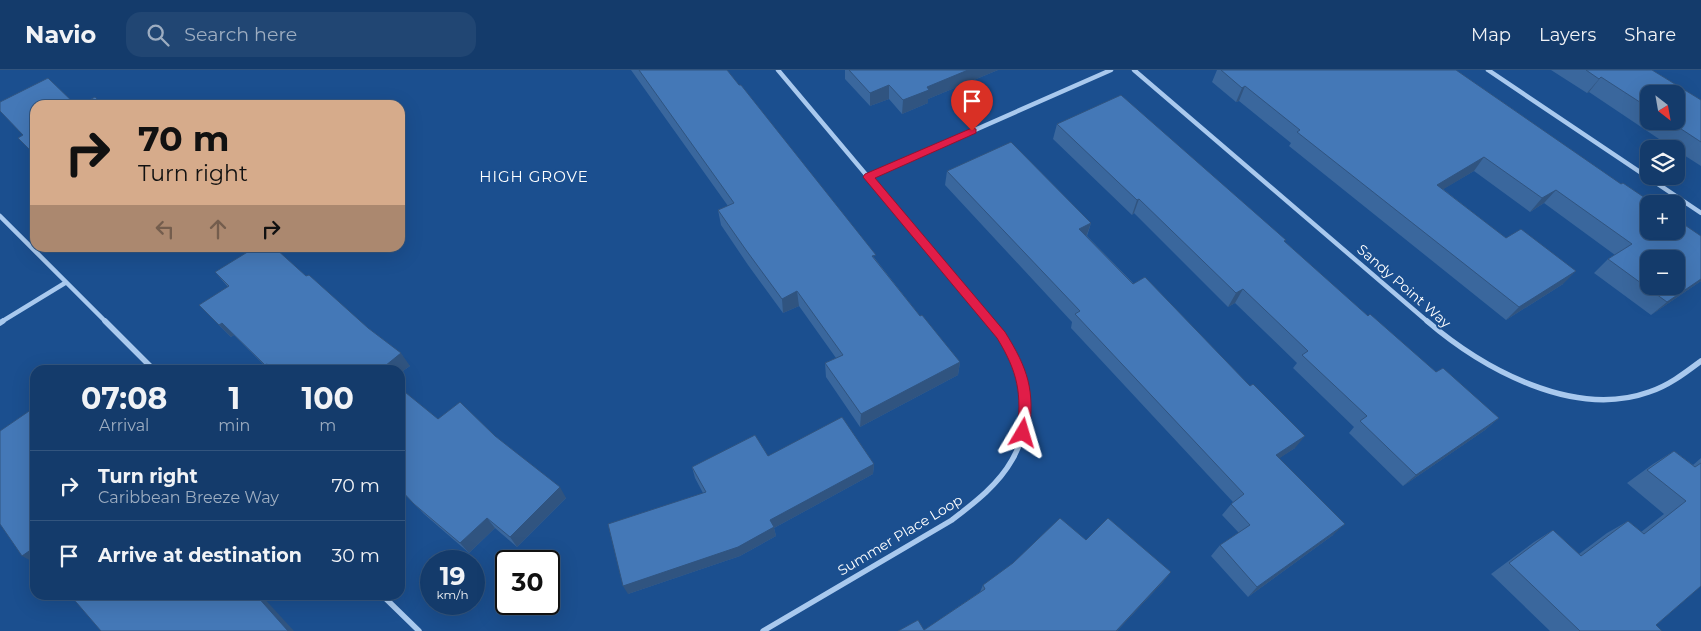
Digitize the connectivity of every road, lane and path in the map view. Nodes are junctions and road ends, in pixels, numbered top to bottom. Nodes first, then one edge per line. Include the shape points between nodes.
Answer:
1 (778, 70) edge
2 (1110, 70) edge
3 (1134, 70) edge
4 (1488, 70) edge
5 (868, 177) junction
6 (1701, 213) edge
7 (0, 216) edge
8 (30, 247) edge
9 (35, 252) edge
10 (65, 283) junction
11 (0, 323) edge
12 (1701, 361) edge
13 (149, 365) edge
14 (387, 600) edge
15 (419, 631) edge
16 (763, 631) edge

1 - 5 street, Summer Place Loop
2 - 5 street
3 - 12 street, Sandy Point Way via 1442,334 1492,368 1548,390 1601,399 1622,399 1659,389
4 - 6 street
5 - 16 street, Summer Place Loop via 1001,335 1014,356 1023,380 1026,407 1023,433 1013,460 978,502
7 - 8 street
9 - 10 street
10 - 11 street
10 - 13 street
14 - 15 street

